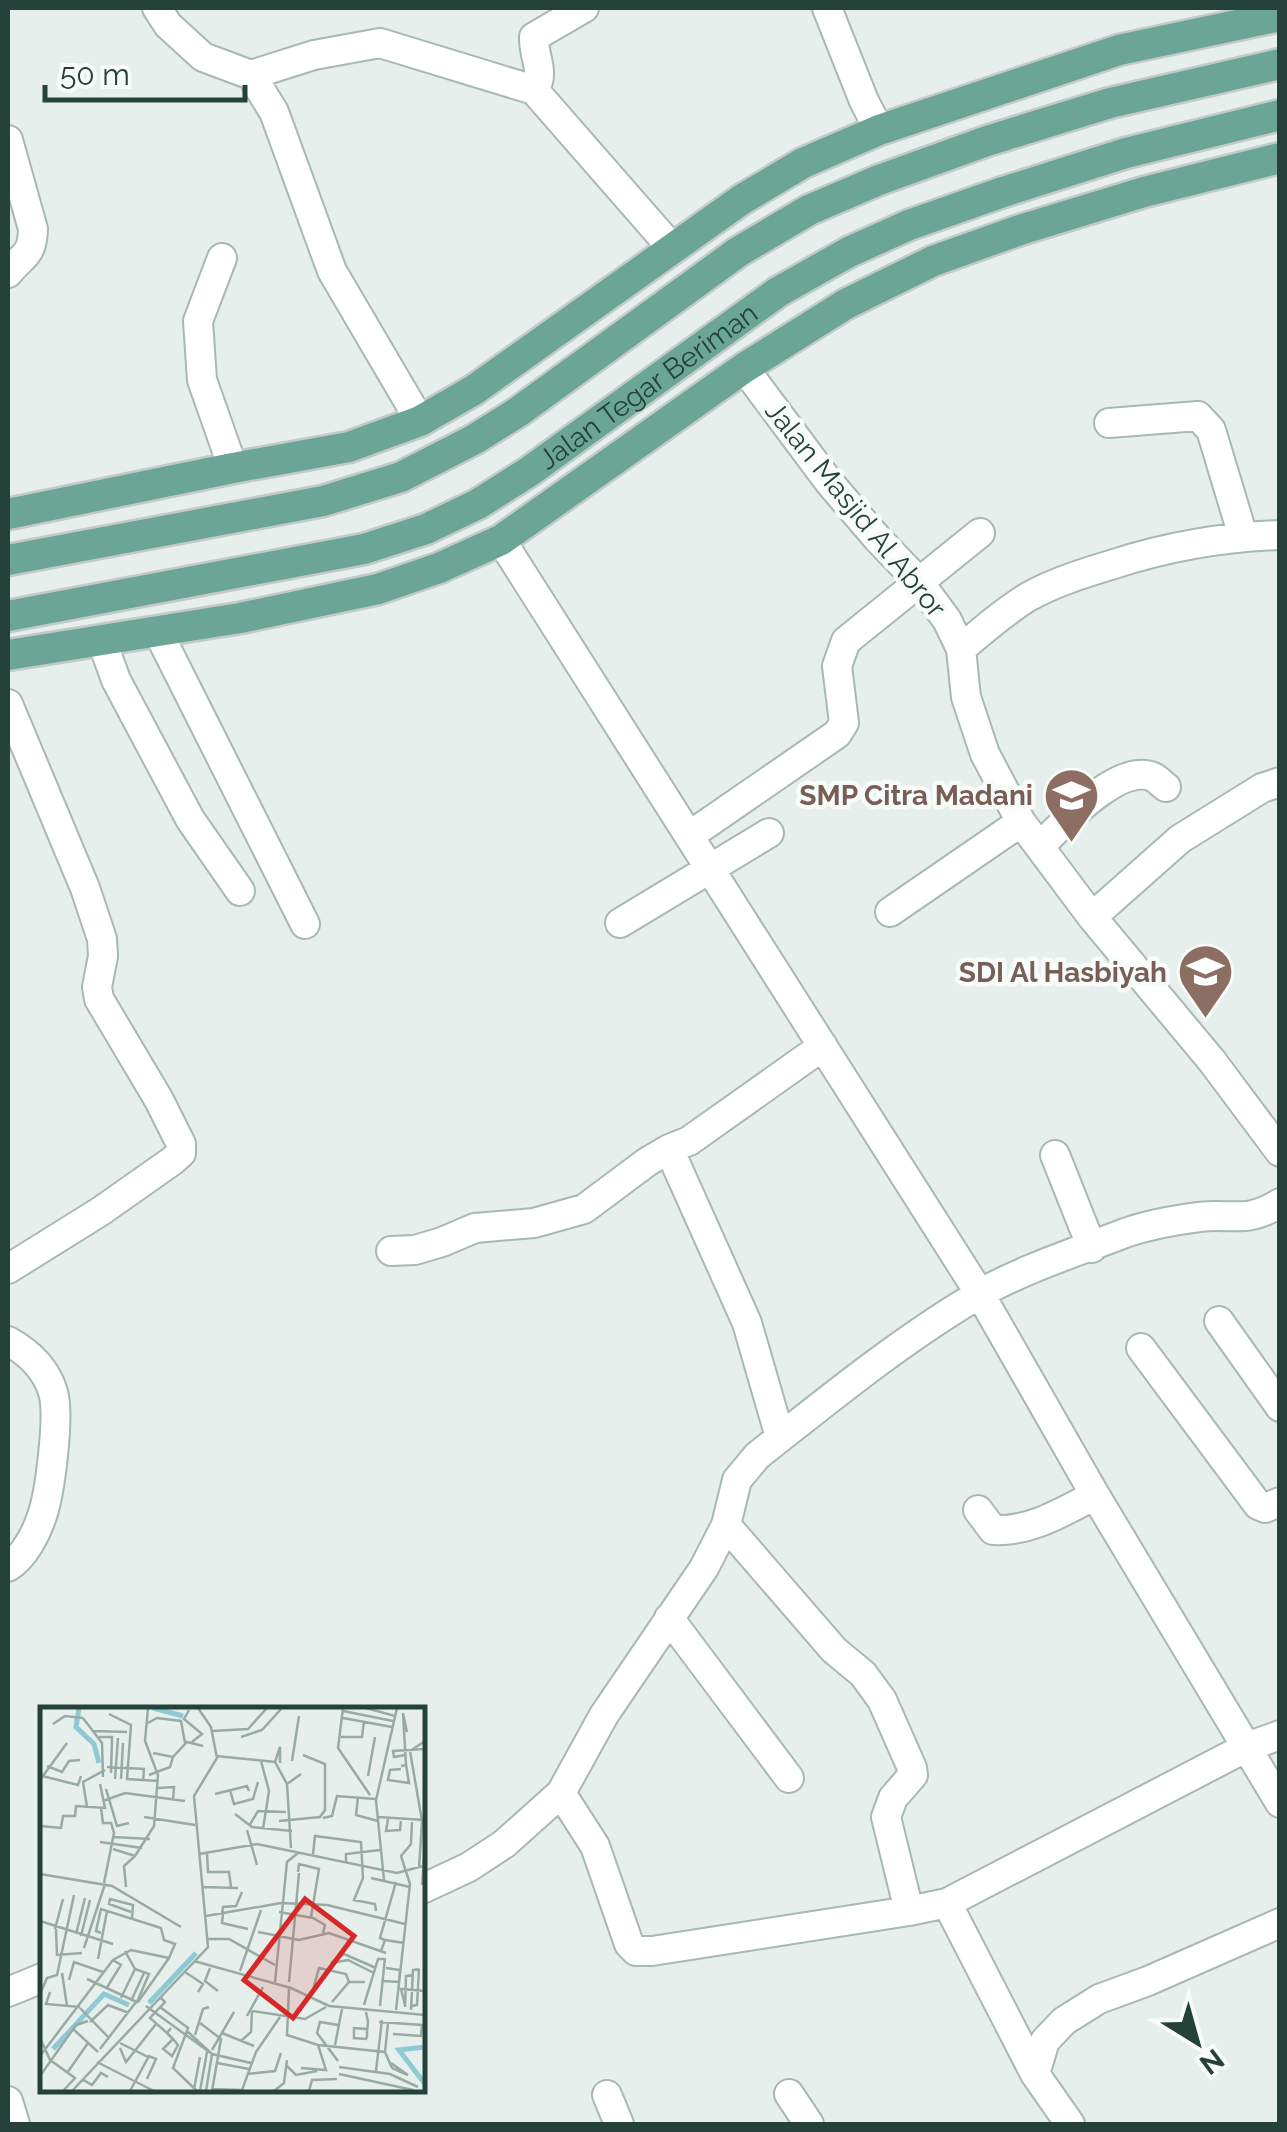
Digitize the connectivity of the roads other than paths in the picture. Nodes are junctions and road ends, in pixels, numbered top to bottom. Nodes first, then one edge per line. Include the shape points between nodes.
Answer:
1 (156, 8) edge
2 (584, 8) edge
3 (827, 8) edge
4 (1280, 16) edge
5 (1280, 64) edge
6 (251, 74) junction
7 (534, 90) junction
8 (1280, 115) edge
9 (879, 130) junction
10 (8, 140) edge
11 (987, 141) junction
12 (1280, 158) edge
13 (1003, 192) junction
14 (672, 248) junction
15 (222, 258) dead end
16 (8, 273) edge
17 (633, 326) junction
18 (550, 336) junction
19 (744, 368) junction
20 (420, 422) junction
21 (1109, 422) dead end
22 (233, 468) junction
23 (8, 514) edge
24 (980, 534) dead end
25 (1280, 535) edge
26 (1243, 536) junction
27 (501, 540) junction
28 (8, 560) edge
29 (919, 582) junction
30 (8, 616) edge
31 (158, 632) junction
32 (102, 641) junction
33 (961, 649) junction
34 (8, 656) edge
35 (8, 704) edge
36 (1280, 782) edge
37 (1166, 787) dead end
38 (1021, 822) junction
39 (769, 833) dead end
40 (689, 836) junction
41 (1040, 846) junction
42 (710, 870) junction
43 (240, 891) dead end
44 (890, 912) dead end
45 (1092, 917) junction
46 (620, 923) dead end
47 (305, 924) dead end
48 (823, 1046) junction
49 (669, 1149) junction
50 (1280, 1152) edge
51 (1055, 1155) dead end
52 (1280, 1203) edge
53 (1092, 1248) junction
54 (392, 1251) dead end
55 (8, 1269) edge
56 (980, 1294) junction
57 (1219, 1321) dead end
58 (8, 1341) edge
59 (1141, 1348) dead end
60 (1280, 1408) edge
61 (780, 1438) junction
62 (1095, 1495) junction
63 (1280, 1502) edge
64 (978, 1510) dead end
65 (726, 1525) junction
66 (8, 1567) edge
67 (669, 1618) junction
68 (1280, 1735) edge
69 (1248, 1747) junction
70 (789, 1778) dead end
71 (561, 1792) junction
72 (1280, 1803) edge
73 (425, 1889) edge
74 (947, 1903) junction
75 (909, 1911) junction
76 (1280, 1923) edge
77 (40, 1979) edge
78 (8, 1992) edge
79 (1035, 2074) junction
80 (789, 2094) dead end
81 (607, 2095) dead end
82 (8, 2101) edge
83 (15, 2124) edge
84 (619, 2124) edge
85 (809, 2124) edge
86 (1047, 2124) edge
87 (1070, 2124) edge

1 - 6 street via 204,57
2 - 7 street via 534,37 541,72
3 - 9 street
4 - 9 main road via 1120,50
5 - 11 main road, Jalan Tegar Beriman via 1110,103
6 - 7 street via 380,42
6 - 20 street via 274,112 332,271
7 - 14 street
8 - 13 main road, Jalan Tegar Beriman
9 - 14 main road via 803,163
10 - 16 street via 32,229 29,254
11 - 13 main road
11 - 17 main road, Jalan Tegar Beriman via 808,210
12 - 19 main road, Jalan Tegar Beriman via 1126,197 933,261 846,304
13 - 30 main road, Jalan Tegar Beriman via 848,252 778,292 530,472 426,529 364,549
14 - 18 main road
15 - 22 street via 198,321 202,380
17 - 18 main road
17 - 28 main road, Jalan Tegar Beriman via 518,412 401,477 323,502
18 - 20 main road
19 - 27 main road, Jalan Tegar Beriman
19 - 29 street, Jalan Masjid Al Abror via 830,482
20 - 22 main road via 349,447
21 - 26 street via 1198,416 1212,430
22 - 23 main road
24 - 29 street
25 - 26 street
26 - 33 street via 1162,549 1075,575 1028,597
27 - 31 main road, Jalan Tegar Beriman via 378,589
27 - 40 street
29 - 33 street, Jalan Masjid Al Abror
29 - 40 street via 846,641 837,666 844,723 837,734
31 - 32 main road, Jalan Tegar Beriman
31 - 47 street
32 - 34 main road, Jalan Tegar Beriman
32 - 43 street via 190,819
33 - 38 street, Jalan Masjid Al Abror via 966,698 985,754
35 - 55 street via 102,939 99,999 182,1144 180,1153 101,1212
36 - 45 street via 1180,838
37 - 41 street via 1140,774 1118,781
38 - 41 street, Jalan Masjid Al Abror
38 - 44 street
39 - 42 street
40 - 42 street
41 - 45 street, Jalan Masjid Al Abror
42 - 46 street
42 - 48 street
45 - 50 street, Jalan Masjid Al Abror
48 - 49 street
48 - 56 street
49 - 54 street via 584,1209
49 - 61 street via 747,1323
51 - 53 street
52 - 53 street via 1244,1218 1203,1216 1129,1232
53 - 56 street
56 - 61 street
56 - 62 street
57 - 60 street
58 - 66 street via 44,1374 57,1414 42,1516
59 - 63 street via 1258,1505
61 - 65 street via 737,1480
62 - 64 street via 1011,1531 993,1530
62 - 69 street
65 - 67 street
65 - 75 street via 882,1700 912,1768 886,1817
67 - 70 street
67 - 71 street
68 - 69 street
69 - 72 street
69 - 74 street
71 - 73 street via 504,1844
71 - 75 street via 595,1846 636,1951
74 - 75 street
74 - 79 street
76 - 79 street via 1099,2000 1045,2040
77 - 78 street
79 - 86 street
79 - 87 street
80 - 85 street
81 - 84 street
82 - 83 street

